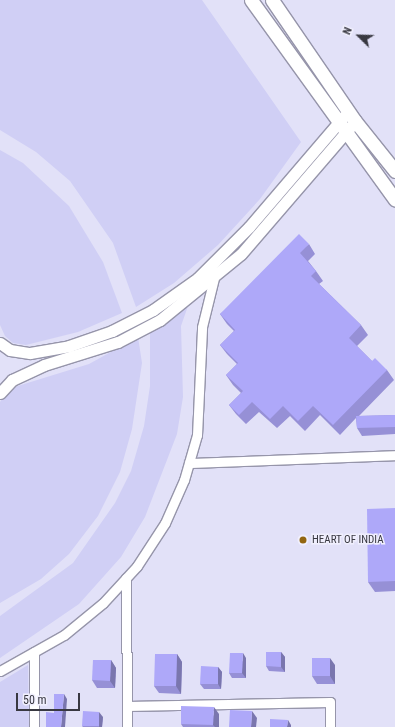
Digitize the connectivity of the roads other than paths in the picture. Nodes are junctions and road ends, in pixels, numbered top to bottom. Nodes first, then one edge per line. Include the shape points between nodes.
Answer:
1 (251, 0) edge
2 (278, 3) edge
3 (351, 116) junction
4 (342, 127) junction
5 (395, 171) edge
6 (395, 200) edge
7 (214, 278) junction
8 (0, 343) edge
9 (0, 394) edge
10 (395, 455) edge
11 (189, 463) junction
12 (126, 578) junction
13 (34, 652) junction
14 (0, 671) edge
15 (127, 706) junction
16 (34, 727) edge
17 (127, 727) edge
18 (330, 727) edge

1 - 4 main road
2 - 3 main road
3 - 4 street
3 - 5 main road
4 - 6 main road
4 - 7 street via 241,254
4 - 8 street via 198,278 153,310 112,331 69,346 30,353 10,350
7 - 9 street via 160,320 118,342 18,377
7 - 11 street via 202,327 196,435
10 - 11 street
11 - 12 street via 165,523
12 - 13 street via 64,635
12 - 15 street
13 - 14 street
13 - 16 street
15 - 17 street
15 - 18 street via 330,702

